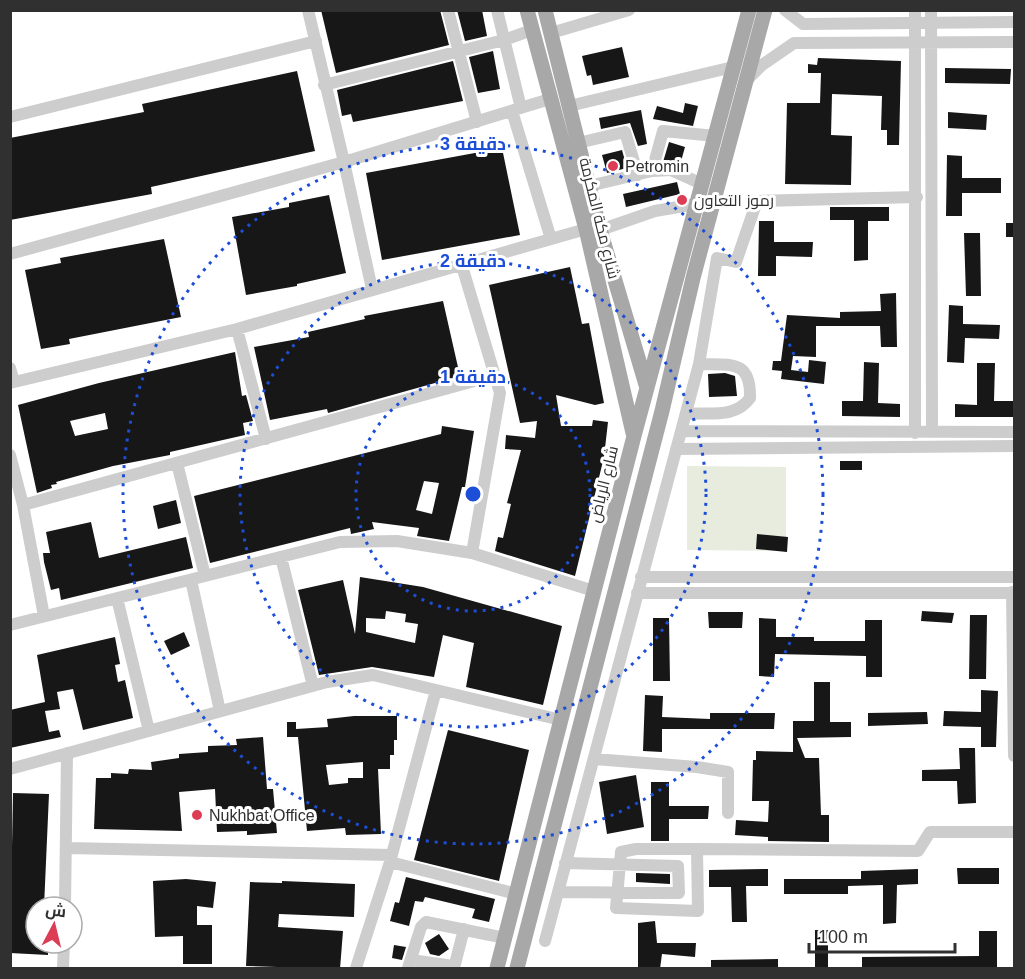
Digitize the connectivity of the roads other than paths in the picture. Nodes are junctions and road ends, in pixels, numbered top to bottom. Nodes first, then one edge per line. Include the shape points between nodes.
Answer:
1 (308, 10) edge
2 (448, 10) edge
3 (497, 10) edge
4 (527, 10) edge
5 (545, 10) edge
6 (630, 10) edge
7 (748, 10) edge
8 (765, 10) edge
9 (785, 10) edge
10 (915, 10) edge
11 (931, 17) edge
12 (1014, 22) edge
13 (803, 24) junction
14 (915, 24) junction
15 (532, 30) junction
16 (552, 38) junction
17 (504, 40) junction
18 (316, 41) junction
19 (915, 42) junction
20 (930, 42) junction
21 (1014, 42) edge
22 (802, 43) junction
23 (458, 51) junction
24 (733, 67) junction
25 (744, 83) junction
26 (324, 85) junction
27 (549, 99) junction
28 (569, 106) junction
29 (517, 109) junction
30 (10, 117) edge
31 (477, 122) junction
32 (716, 136) junction
33 (578, 143) junction
34 (344, 162) junction
35 (652, 171) junction
36 (638, 175) junction
37 (702, 184) junction
38 (589, 186) junction
39 (917, 197) junction
40 (696, 204) junction
41 (593, 230) junction
42 (551, 239) junction
43 (10, 254) edge
44 (462, 266) junction
45 (680, 269) junction
46 (693, 278) junction
47 (372, 289) junction
48 (237, 329) junction
49 (659, 346) junction
50 (635, 350) junction
51 (699, 364) junction
52 (10, 368) edge
53 (496, 375) junction
54 (12, 383) edge
55 (647, 388) junction
56 (686, 414) junction
57 (681, 431) junction
58 (932, 432) junction
59 (1014, 432) edge
60 (915, 433) junction
61 (634, 436) junction
62 (266, 438) junction
63 (1014, 446) edge
64 (676, 450) junction
65 (10, 455) edge
66 (177, 463) junction
67 (23, 505) junction
68 (472, 553) junction
69 (281, 557) junction
70 (206, 576) junction
71 (641, 577) junction
72 (1014, 577) edge
73 (191, 580) junction
74 (594, 591) junction
75 (1013, 592) edge
76 (637, 593) junction
77 (117, 598) junction
78 (44, 616) junction
79 (10, 625) edge
80 (313, 686) junction
81 (436, 690) junction
82 (220, 711) junction
83 (561, 720) junction
84 (149, 731) junction
85 (67, 753) junction
86 (1014, 756) edge
87 (594, 759) junction
88 (10, 769) edge
89 (728, 813) dead end
90 (1014, 832) edge
91 (67, 848) junction
92 (697, 849) junction
93 (391, 858) junction
94 (565, 863) junction
95 (619, 866) junction
96 (558, 892) junction
97 (517, 894) junction
98 (617, 894) junction
99 (65, 895) edge
100 (464, 929) junction
101 (505, 938) junction
102 (545, 941) dead end
103 (410, 964) edge
104 (454, 967) edge
105 (356, 969) edge
106 (497, 969) edge
107 (518, 969) edge

1 - 18 street
2 - 23 street
3 - 17 street
4 - 15 main road, شارع مكة المكرمة
5 - 16 main road, شارع مكة المكرمة
6 - 16 street
7 - 24 main road, شارع الرياض
8 - 25 main road
9 - 13 street
10 - 14 street
11 - 12 street
11 - 14 street
11 - 20 street
13 - 14 street
13 - 22 street
14 - 19 street
15 - 16 main road via 546,44
15 - 17 street
15 - 27 main road, شارع مكة المكرمة
16 - 28 main road, شارع مكة المكرمة
17 - 23 street
17 - 29 street
18 - 26 street
18 - 30 street
19 - 20 street
19 - 22 street
19 - 39 street
20 - 21 street
20 - 58 street
22 - 25 street via 794,43 762,65
23 - 26 street
23 - 31 street
24 - 28 street
24 - 32 main road, شارع الرياض
25 - 46 main road
26 - 34 street
27 - 29 street
27 - 41 main road, شارع مكة المكرمة
28 - 33 main road, شارع مكة المكرمة
29 - 31 street
29 - 42 street
31 - 34 street
32 - 35 street via 663,131
32 - 37 main road, شارع الرياض
33 - 36 street via 625,132
33 - 38 main road, شارع مكة المكرمة
34 - 43 street
34 - 47 street
35 - 36 street
35 - 37 street via 670,170
36 - 38 street
37 - 40 main road, شارع الرياض
38 - 41 main road, شارع مكة المكرمة
39 - 51 street via 757,201 736,262 717,258
39 - 60 street
40 - 41 street via 655,211
40 - 45 main road, شارع الرياض
41 - 42 street
41 - 50 main road, شارع مكة المكرمة
41 - 61 main road, شارع مكة المكرمة
42 - 44 street
44 - 47 street
44 - 53 street
45 - 46 main road via 685,278
45 - 49 main road, شارع الرياض
46 - 107 main road
47 - 48 street
48 - 54 street
48 - 62 street
49 - 50 main road
49 - 55 main road, شارع الرياض
50 - 55 main road, شارع مكة المكرمة
51 - 56 street
51 - 56 street via 740,367 747,373 750,398 743,408 732,413
52 - 54 street
53 - 62 street
53 - 68 street via 500,393 497,418
55 - 61 main road, شارع الرياض
56 - 57 street
57 - 60 street
57 - 64 street
58 - 59 street
58 - 60 street
61 - 74 main road, شارع الرياض
62 - 66 street
63 - 64 street
64 - 71 street
65 - 67 street
66 - 67 street
66 - 70 street
67 - 78 street
68 - 69 street via 398,541 340,542
68 - 74 street
69 - 70 street
69 - 80 street
70 - 73 street
71 - 72 street
71 - 76 street
73 - 77 street
73 - 82 street
74 - 83 main road, شارع الرياض
75 - 76 street
75 - 86 street
76 - 87 street
77 - 78 street
77 - 84 street
78 - 79 street
80 - 81 street via 373,675
80 - 82 street
81 - 83 street
81 - 93 street
82 - 84 street
83 - 97 main road, شارع الرياض
84 - 85 street
85 - 88 street
85 - 91 street
87 - 89 street via 728,772
87 - 94 street
90 - 92 street via 930,832 918,851
91 - 93 street
91 - 99 street
92 - 95 street via 625,850 621,852
92 - 98 street via 698,912 616,908
93 - 97 street
93 - 105 street
94 - 95 street
94 - 96 street
95 - 98 street
95 - 98 street via 678,866 679,893
96 - 98 street
96 - 102 street
97 - 101 main road, شارع الرياض
100 - 101 street
100 - 103 street via 426,922
100 - 104 street
101 - 106 main road, شارع الرياض
103 - 104 street

